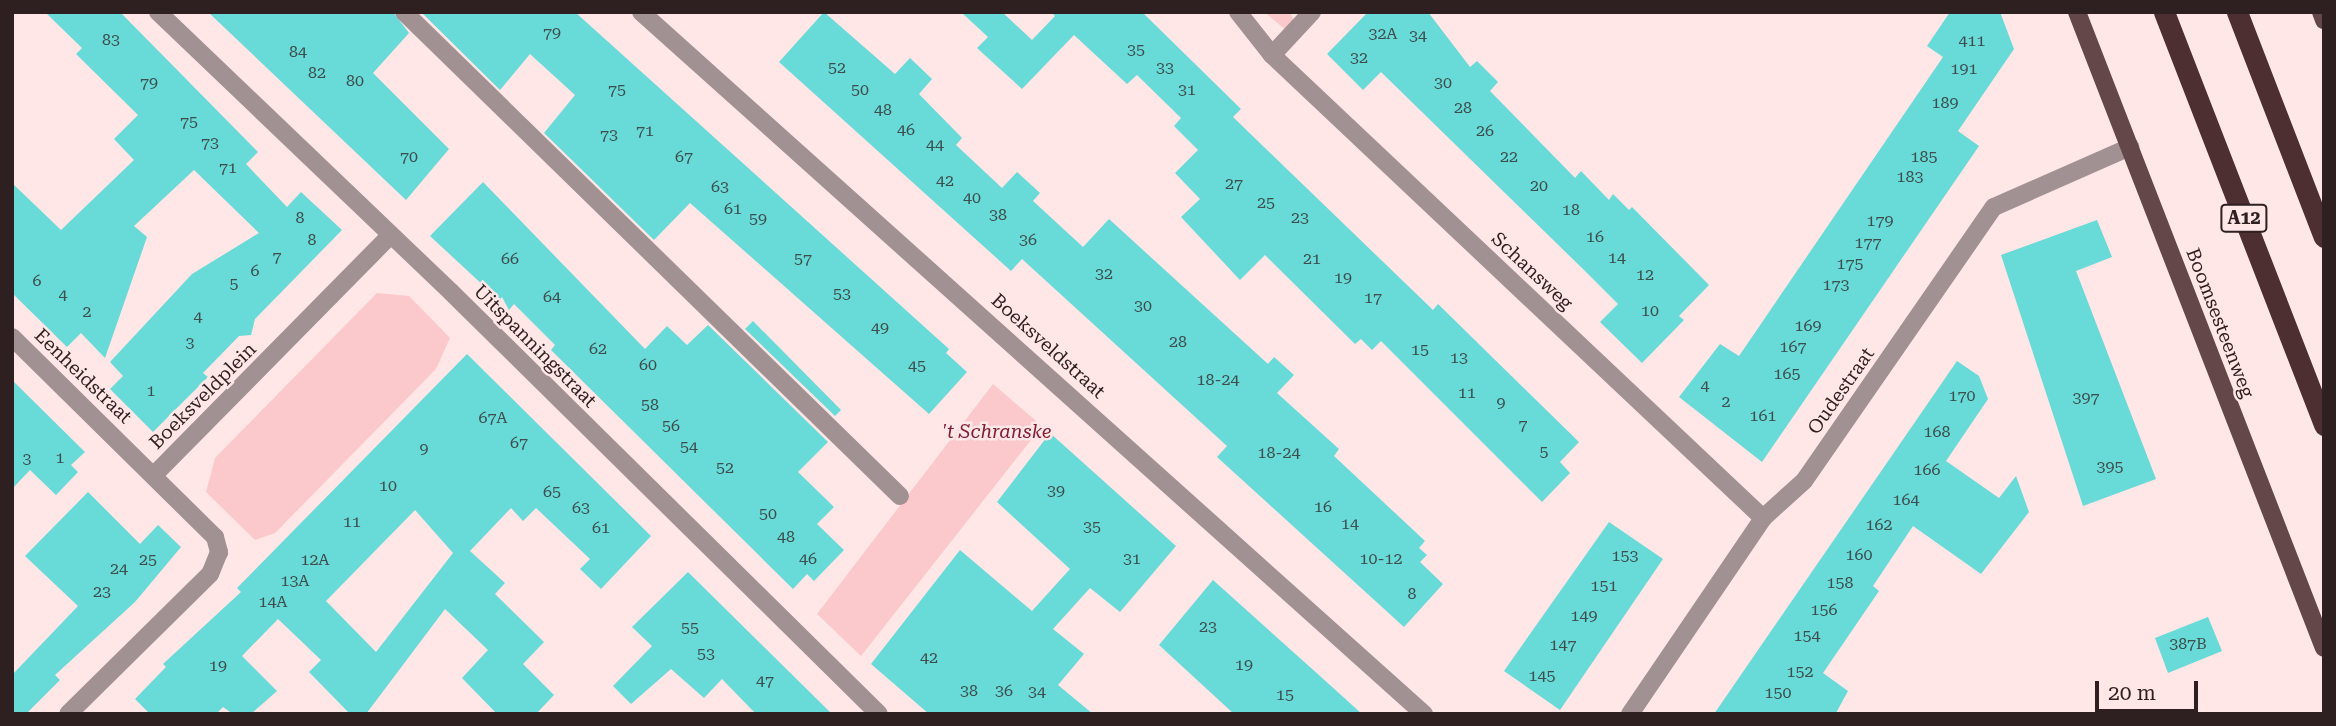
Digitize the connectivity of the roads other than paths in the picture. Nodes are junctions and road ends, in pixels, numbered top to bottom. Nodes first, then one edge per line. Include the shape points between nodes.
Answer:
1 (158, 12) edge
2 (404, 12) edge
3 (641, 12) edge
4 (1238, 12) edge
5 (1312, 12) edge
6 (2077, 12) edge
7 (2164, 12) edge
8 (2237, 12) edge
9 (2321, 12) edge
10 (2324, 20) edge
11 (1272, 55) junction
12 (2130, 147) junction
13 (391, 235) junction
14 (2324, 237) edge
15 (12, 337) edge
16 (2324, 425) edge
17 (154, 475) junction
18 (900, 496) dead end
19 (1763, 518) junction
20 (2324, 648) edge
21 (68, 714) edge
22 (879, 714) edge
23 (1424, 714) edge
24 (1630, 714) edge

1 - 13 street, Uitspanningstraat
2 - 18 street
3 - 23 street, Boeksveldstraat
4 - 11 street, Schansweg
5 - 11 street
6 - 12 main road, Boomsesteenweg
7 - 16 highway, A12
8 - 14 highway
9 - 10 main road
11 - 19 street, Schansweg
12 - 19 street, Oudestraat via 1994,207 1804,481
12 - 20 main road, Boomsesteenweg
13 - 17 street, Boeksveldplein
13 - 22 street, Uitspanningstraat
15 - 17 street, Eenheidstraat
17 - 21 street, Boeksveldplein via 215,537 219,552 209,574
19 - 24 street, Oudestraat

